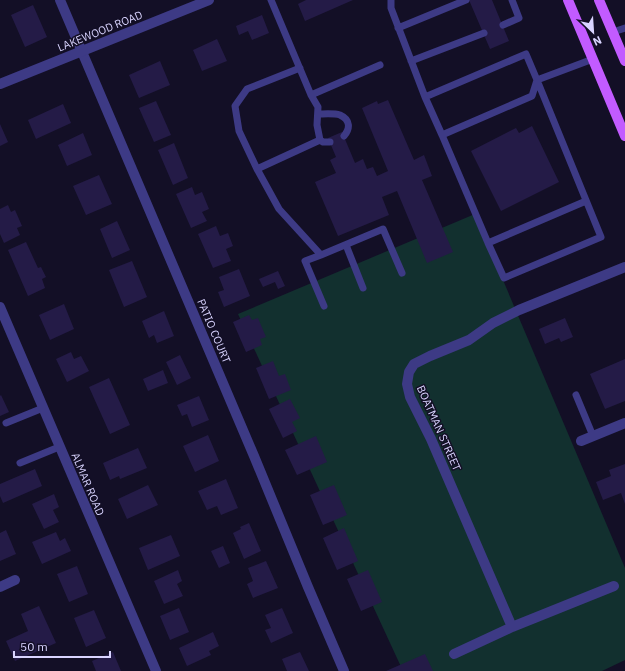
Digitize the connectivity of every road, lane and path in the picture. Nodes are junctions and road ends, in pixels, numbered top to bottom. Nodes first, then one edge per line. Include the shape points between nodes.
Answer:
1 (60, 0) edge
2 (209, 0) edge
3 (271, 0) edge
4 (392, 0) edge
5 (466, 0) edge
6 (512, 0) edge
7 (568, 0) edge
8 (593, 0) edge
9 (599, 0) edge
10 (606, 16) junction
11 (502, 25) dead end
12 (398, 28) junction
13 (625, 28) edge
14 (613, 32) junction
15 (484, 33) dead end
16 (81, 51) junction
17 (593, 59) junction
18 (411, 61) junction
19 (625, 61) edge
20 (380, 65) dead end
21 (300, 68) junction
22 (537, 80) junction
23 (0, 84) edge
24 (312, 95) junction
25 (425, 97) junction
26 (318, 114) junction
27 (622, 125) edge
28 (442, 135) junction
29 (344, 136) dead end
30 (625, 136) edge
31 (320, 140) junction
32 (330, 142) dead end
33 (257, 169) junction
34 (586, 201) junction
35 (488, 242) junction
36 (346, 244) junction
37 (321, 255) junction
38 (625, 267) edge
39 (402, 273) dead end
40 (363, 288) dead end
41 (324, 306) dead end
42 (0, 307) edge
43 (576, 395) dead end
44 (43, 408) junction
45 (6, 423) dead end
46 (625, 423) edge
47 (593, 436) junction
48 (581, 441) dead end
49 (59, 447) junction
50 (20, 463) dead end
51 (15, 580) dead end
52 (614, 586) dead end
53 (0, 587) edge
54 (512, 627) junction
55 (454, 654) dead end
56 (156, 671) edge
57 (344, 671) edge

1 - 16 street, PATIO COURT
2 - 16 street, LAKEWOOD ROAD
3 - 21 lane
4 - 12 lane via 391,8
5 - 12 lane
6 - 11 lane via 519,18
7 - 17 main road
8 - 10 main road
9 - 10 main road
10 - 14 main road
12 - 18 lane
13 - 14 lane
14 - 19 main road
15 - 18 lane
16 - 23 street, LAKEWOOD ROAD
16 - 57 street, PATIO COURT
17 - 22 lane
17 - 27 main road
18 - 25 lane
20 - 24 lane
21 - 24 lane
21 - 33 lane via 247,89 235,106 238,131
22 - 25 lane via 526,54
22 - 28 lane via 532,96
22 - 34 lane
24 - 26 lane via 318,107
25 - 28 lane
26 - 29 lane via 340,115 345,119 349,127
26 - 31 lane
27 - 30 main road
28 - 35 lane
31 - 32 lane
31 - 33 lane
33 - 37 lane via 279,209
34 - 35 lane
34 - 35 lane via 601,237 504,278
36 - 37 lane
36 - 39 lane via 383,229
36 - 40 lane
37 - 41 lane via 306,261
38 - 54 street, BOATMAN STREET via 519,310 493,323 469,340 414,364 409,372 407,384 410,397 431,439
42 - 44 street, ALMAR ROAD
43 - 47 lane
44 - 45 lane
44 - 49 street, ALMAR ROAD
46 - 47 street
47 - 48 street
49 - 50 lane
49 - 56 street, ALMAR ROAD
51 - 53 street
52 - 54 street
54 - 55 street

